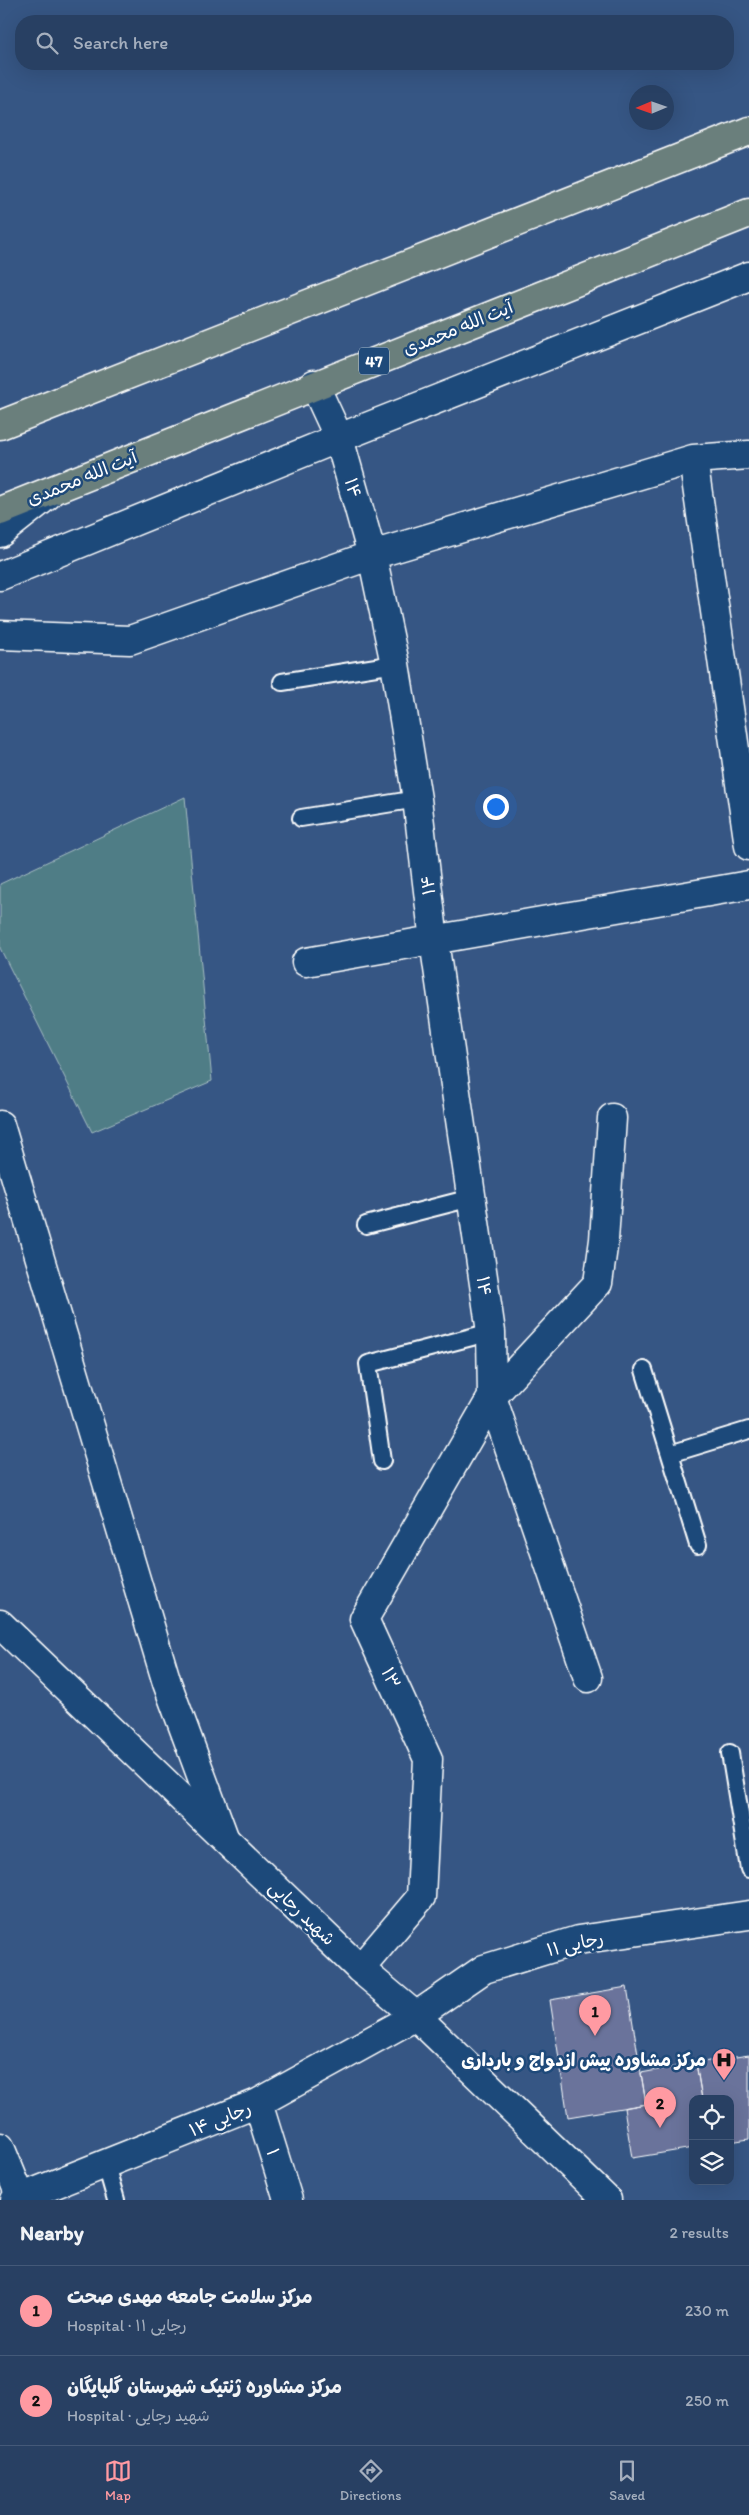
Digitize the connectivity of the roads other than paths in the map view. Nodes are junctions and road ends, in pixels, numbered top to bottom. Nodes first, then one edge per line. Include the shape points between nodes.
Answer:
1 (747, 129) edge
2 (749, 213) edge
3 (749, 276) edge
4 (314, 384) junction
5 (0, 426) edge
6 (339, 438) junction
7 (749, 455) edge
8 (693, 459) junction
9 (54, 490) junction
10 (0, 511) edge
11 (0, 533) edge
12 (372, 555) junction
13 (0, 576) edge
14 (0, 636) edge
15 (395, 664) junction
16 (282, 682) dead end
17 (417, 799) junction
18 (300, 818) dead end
19 (749, 846) edge
20 (749, 885) edge
21 (434, 941) junction
22 (306, 962) dead end
23 (612, 1118) dead end
24 (0, 1125) edge
25 (471, 1198) junction
26 (366, 1225) dead end
27 (491, 1332) junction
28 (644, 1370) dead end
29 (492, 1396) junction
30 (749, 1430) edge
31 (670, 1454) junction
32 (382, 1461) dead end
33 (698, 1546) dead end
34 (0, 1624) edge
35 (588, 1678) dead end
36 (730, 1752) dead end
37 (224, 1837) junction
38 (749, 1869) edge
39 (749, 1915) edge
40 (360, 1969) junction
41 (416, 2016) junction
42 (258, 2103) junction
43 (0, 2147) edge
44 (106, 2165) junction
45 (18, 2199) edge
46 (116, 2200) edge
47 (288, 2200) edge
48 (607, 2200) edge

1 - 5 highway
2 - 4 highway, آیت الله محمدی / 47
3 - 6 street
4 - 6 street, ۱۴
4 - 9 highway, آیت الله محمدی / 47
6 - 12 street, ۱۴
6 - 13 street
7 - 8 street
8 - 12 street
8 - 19 street
9 - 10 highway, آیت الله محمدی / 47
9 - 11 street
12 - 14 street via 130,640
12 - 15 street, ۱۴
15 - 16 lane
15 - 17 street, ۱۴
17 - 18 lane
17 - 21 street, ۱۴
20 - 21 street
21 - 22 street
21 - 25 street, ۱۴
23 - 29 street via 598,1283
24 - 37 street via 167,1683
25 - 26 lane
25 - 27 street, ۱۴
27 - 29 street, ۱۴
27 - 32 lane via 368,1364
28 - 31 lane
29 - 35 street
29 - 40 street, ۱۳ via 364,1619 428,1759 421,1897
30 - 31 lane
31 - 33 lane
34 - 37 street, شهید رجایی
36 - 38 lane
37 - 40 street, شهید رجایی
39 - 41 street, رجایی ۱۱ via 578,1940 484,1969
40 - 41 street, شهید رجایی
41 - 42 street, رجایی ۱۴
41 - 48 street, شهید رجایی
42 - 44 street, رجایی ۱۴
42 - 47 street, ۱
43 - 45 street
44 - 45 street, رجایی ۱۴
44 - 46 lane

